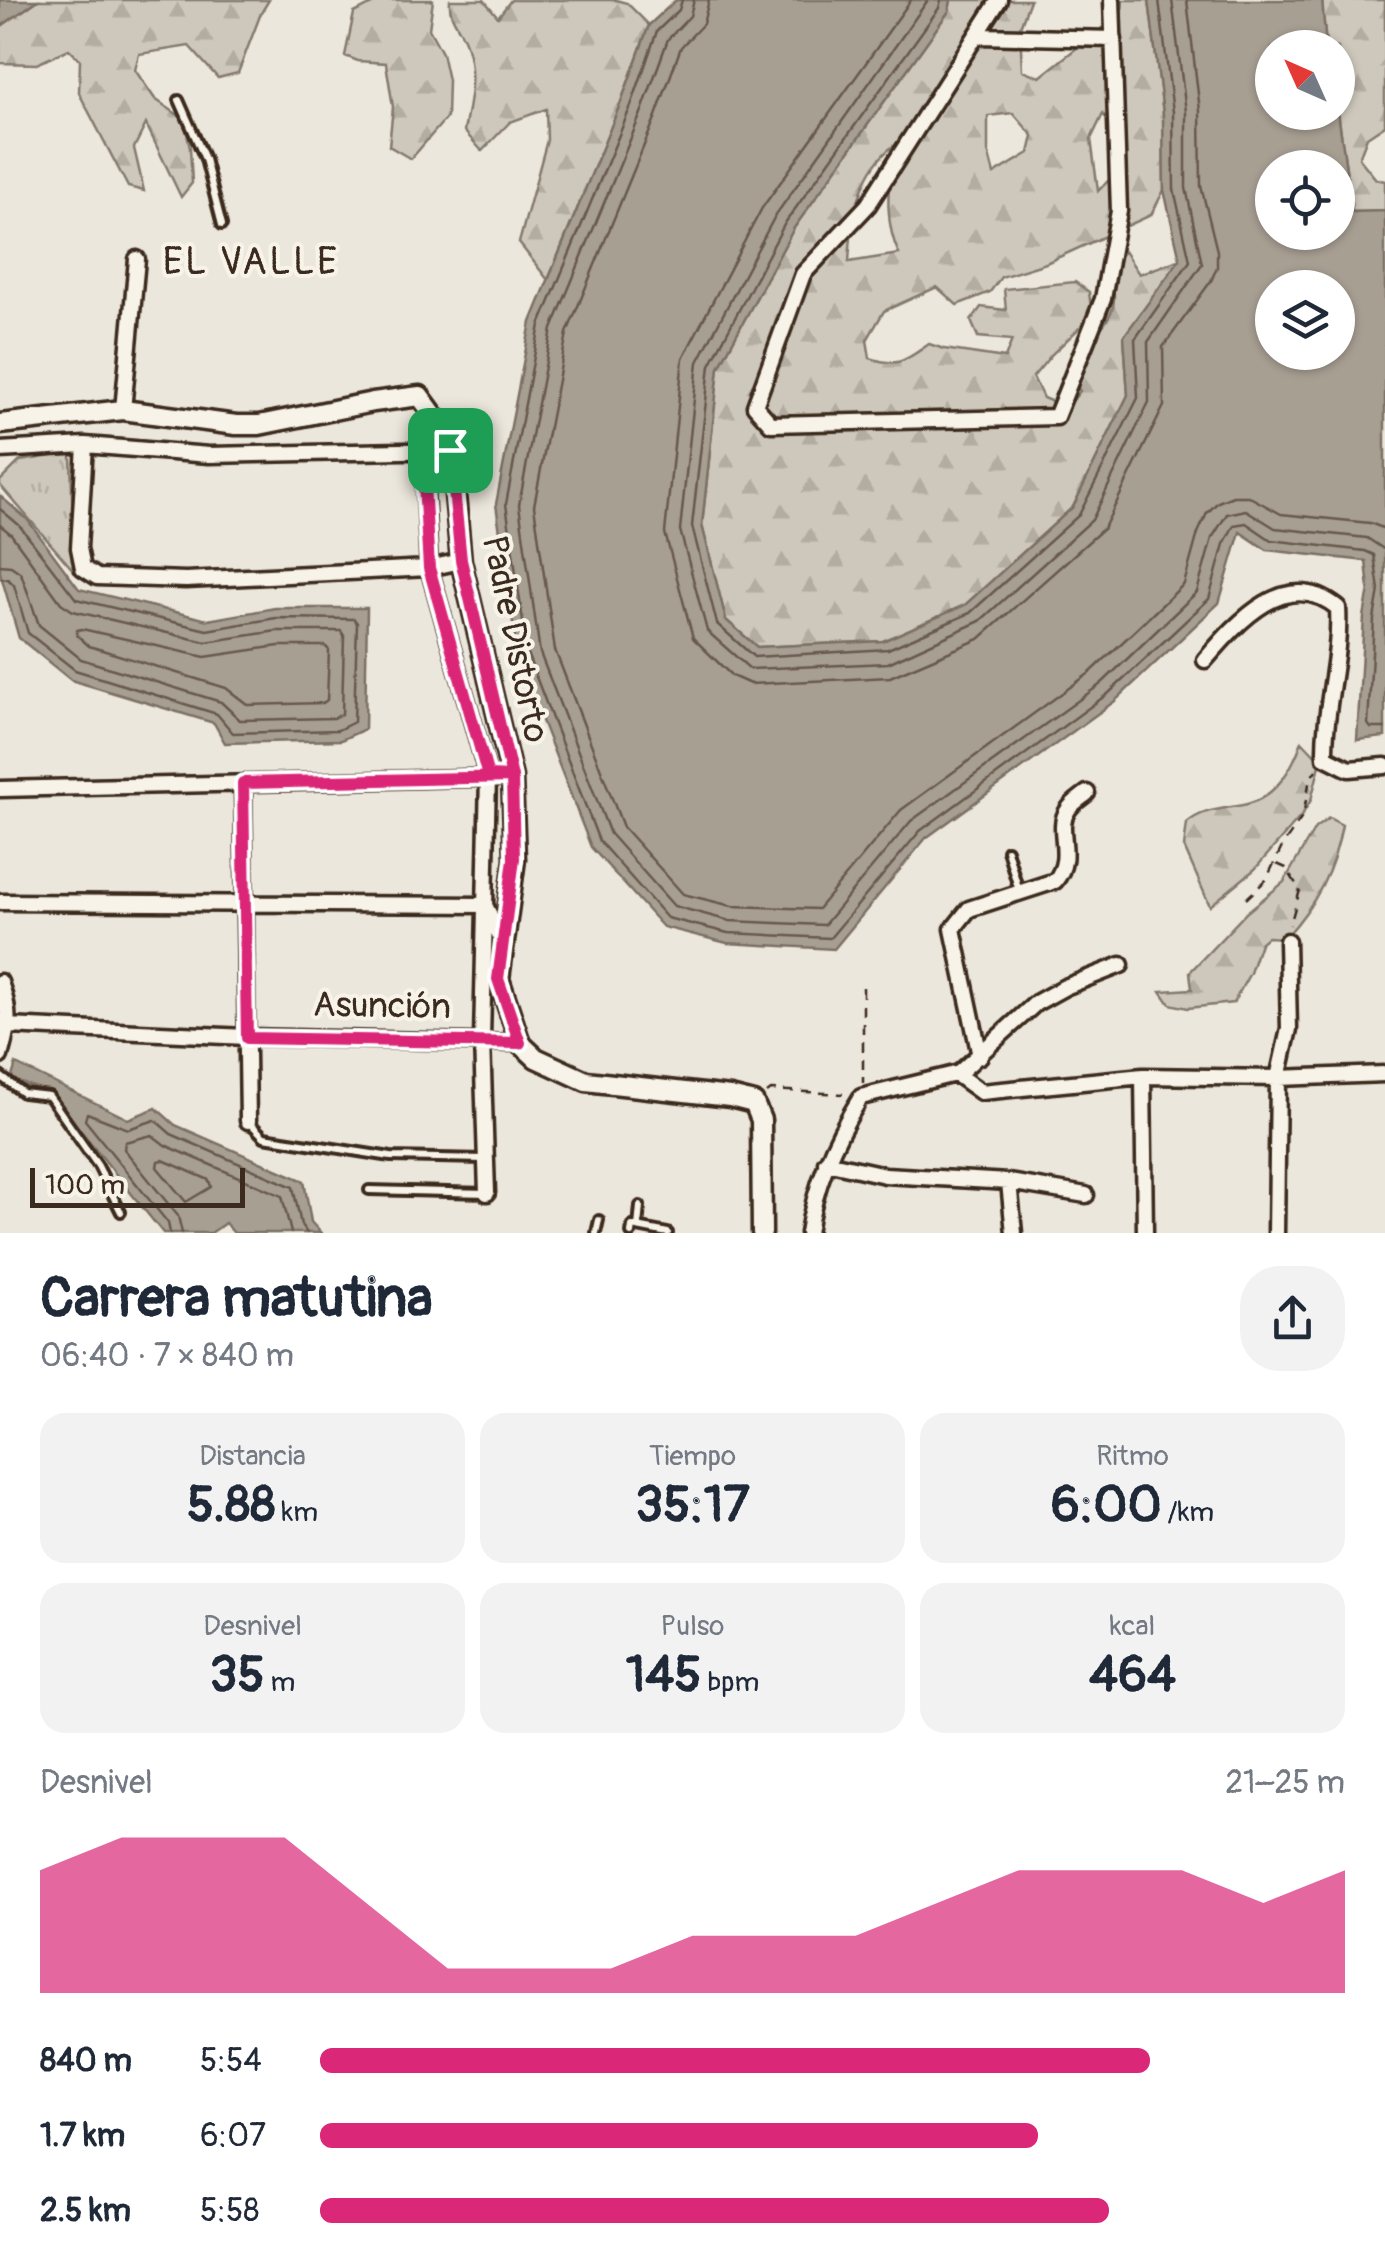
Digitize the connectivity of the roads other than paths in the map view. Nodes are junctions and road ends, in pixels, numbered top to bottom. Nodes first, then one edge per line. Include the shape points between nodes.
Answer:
1 (998, 0) edge
2 (1112, 0) edge
3 (978, 36) junction
4 (1114, 39) junction
5 (179, 100) dead end
6 (222, 225) dead end
7 (137, 259) dead end
8 (123, 410) junction
9 (0, 424) edge
10 (85, 446) junction
11 (0, 450) edge
12 (422, 450) junction
13 (450, 450) junction
14 (461, 560) junction
15 (429, 568) junction
16 (1206, 660) dead end
17 (1385, 766) edge
18 (488, 776) junction
19 (512, 777) junction
20 (243, 783) junction
21 (0, 788) edge
22 (1087, 793) dead end
23 (1007, 850) dead end
24 (1020, 892) junction
25 (0, 902) edge
26 (247, 906) junction
27 (484, 906) junction
28 (502, 940) junction
29 (1286, 941) road end
30 (1120, 966) dead end
31 (0, 982) edge
32 (8, 1026) junction
33 (247, 1038) junction
34 (482, 1040) junction
35 (520, 1043) junction
36 (0, 1056) edge
37 (980, 1056) junction
38 (956, 1074) junction
39 (1385, 1074) edge
40 (0, 1076) edge
41 (1142, 1076) junction
42 (1278, 1078) junction
43 (248, 1121) joint
44 (486, 1159) junction
45 (826, 1162) junction
46 (1009, 1182) junction
47 (369, 1190) dead end
48 (487, 1193) joint
49 (1086, 1195) dead end
50 (640, 1206) dead end
51 (121, 1212) dead end
52 (599, 1220) dead end
53 (638, 1227) junction
54 (596, 1233) edge
55 (631, 1233) edge
56 (668, 1233) edge
57 (762, 1233) edge
58 (808, 1233) edge
59 (1014, 1233) edge
60 (1145, 1233) edge
61 (1276, 1233) edge

1 - 3 street
2 - 4 street
3 - 4 street
3 - 4 street via 868,205 803,274 755,406 771,424 1056,417 1103,299 1118,212
5 - 6 lane via 205,159
7 - 8 street
8 - 9 street
8 - 13 street, Padre Distorto via 259,425 420,396
10 - 11 street
10 - 12 street via 209,455
10 - 15 street via 79,548 83,568 97,577 186,580
12 - 13 street
12 - 15 street, Padre Distorto
13 - 14 street, Padre Distorto
14 - 15 street
14 - 19 street, Padre Distorto
15 - 18 street, Padre Distorto
16 - 17 street via 1258,605 1280,596 1326,598 1338,608 1340,630 1326,757 1350,769
18 - 19 street
18 - 20 street
18 - 27 street, Padre Distorto
19 - 28 street, Padre Distorto via 514,859
20 - 21 street
20 - 26 street
22 - 24 street via 1064,820 1064,870 1055,881
23 - 24 lane
24 - 37 street via 969,909 953,929
25 - 26 street
26 - 27 street
26 - 33 street
27 - 28 street
27 - 34 street, Padre Distorto
28 - 35 street, Padre Distorto via 498,979
29 - 42 street via 1289,1029
30 - 37 street via 1036,1003
31 - 32 street
32 - 33 street, Asunción
32 - 36 street
33 - 34 street, Asunción
33 - 43 street
34 - 35 street, Asunción
34 - 44 street, Padre Distorto
35 - 57 street, Asunción via 536,1058 586,1081 758,1112
37 - 38 street
38 - 41 street via 981,1092
38 - 45 street via 862,1097
39 - 42 street
40 - 51 lane via 23,1092 49,1096
41 - 42 street
41 - 60 street
42 - 61 street
43 - 44 lane via 264,1137 282,1140 391,1157
44 - 48 street, Padre Distorto
45 - 46 street via 885,1175
45 - 58 street
46 - 49 street
46 - 59 street
47 - 48 lane
50 - 53 lane
52 - 54 lane
53 - 55 lane
53 - 56 lane

